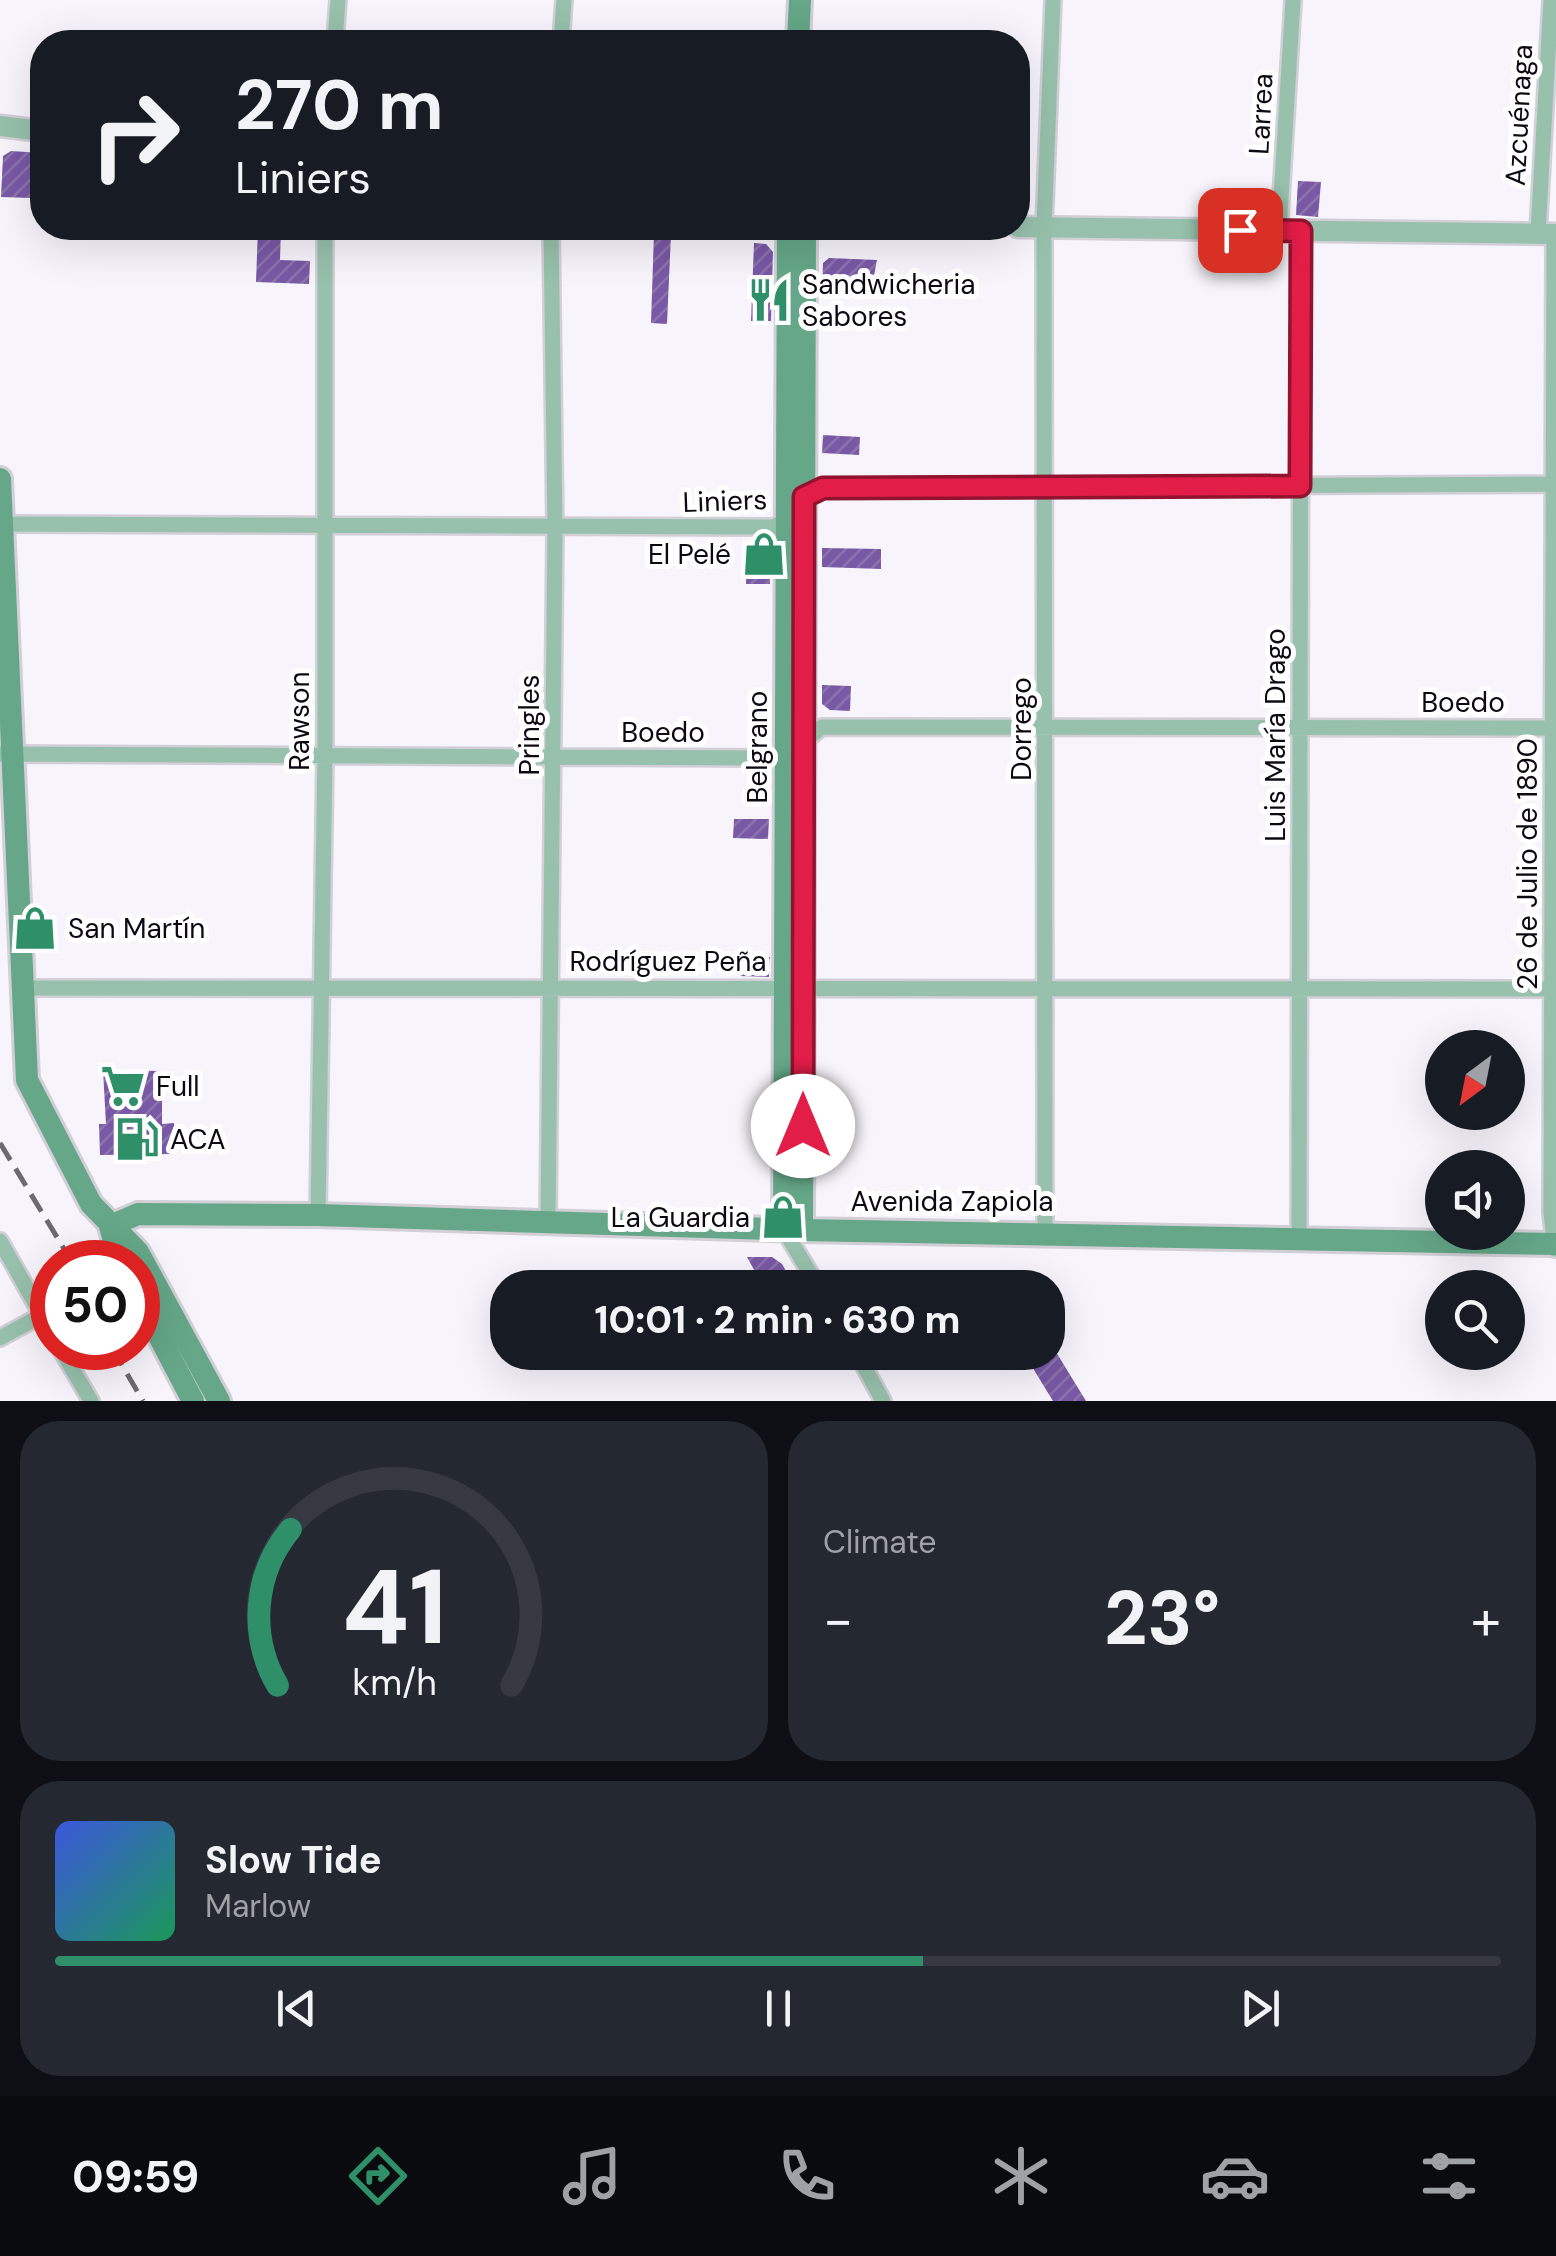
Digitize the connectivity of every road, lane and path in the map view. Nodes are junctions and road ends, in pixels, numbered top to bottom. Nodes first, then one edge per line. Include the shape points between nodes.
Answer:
1 (338, 0) edge
2 (564, 0) edge
3 (800, 0) edge
4 (816, 0) edge
5 (1053, 0) edge
6 (1293, 0) edge
7 (1551, 0) edge
8 (336, 30) edge
9 (562, 30) edge
10 (799, 30) edge
11 (815, 30) edge
12 (0, 126) edge
13 (30, 130) edge
14 (1030, 227) edge
15 (1044, 228) junction
16 (1279, 231) junction
17 (1301, 231) junction
18 (1549, 233) edge
19 (325, 240) edge
20 (551, 240) edge
21 (788, 240) edge
22 (805, 240) edge
23 (0, 479) edge
24 (1553, 484) edge
25 (1300, 486) junction
26 (1047, 489) junction
27 (804, 497) junction
28 (786, 521) junction
29 (1, 524) edge
30 (323, 526) junction
31 (555, 529) junction
32 (1046, 726) junction
33 (1300, 726) junction
34 (1553, 728) edge
35 (795, 747) junction
36 (6, 754) edge
37 (325, 755) junction
38 (554, 756) junction
39 (322, 986) junction
40 (551, 986) junction
41 (795, 986) junction
42 (1048, 986) junction
43 (1301, 987) junction
44 (20, 988) junction
45 (1554, 989) edge
46 (318, 1215) junction
47 (548, 1224) junction
48 (110, 1226) junction
49 (793, 1230) junction
50 (1045, 1232) junction
51 (1299, 1238) junction
52 (114, 1240) edge
53 (0, 1242) edge
54 (1555, 1244) edge
55 (1556, 1254) edge
56 (809, 1270) edge
57 (30, 1294) edge
58 (30, 1322) edge
59 (0, 1338) edge
60 (160, 1339) edge
61 (73, 1370) edge
62 (866, 1370) edge
63 (91, 1401) edge
64 (192, 1401) edge
65 (219, 1401) edge
66 (884, 1401) edge

1 - 8 street
2 - 9 street
3 - 10 main road
4 - 11 main road
5 - 15 street, Dorrego
6 - 16 street, Larrea
7 - 18 street, Azcuénaga
12 - 13 street
14 - 15 street
15 - 16 street
15 - 26 street, Dorrego
16 - 17 street
17 - 18 street
17 - 25 street, Luis María Drago
18 - 24 street, 26 de Julio de 1890
19 - 30 street, Rawson
20 - 31 street, Pringles
21 - 28 main road, Belgrano
22 - 27 main road, Belgrano
23 - 29 main road
24 - 25 street, Liniers
24 - 34 street, 26 de Julio de 1890
25 - 26 street, Liniers
25 - 33 street, Luis María Drago
26 - 27 street, Liniers via 823,488
26 - 32 street, Dorrego
27 - 28 street, Liniers
27 - 35 main road, Belgrano
28 - 31 street, Liniers via 772,527
28 - 35 main road, Belgrano
29 - 30 street, Liniers
29 - 36 main road
30 - 31 street, Liniers
30 - 37 street, Rawson
31 - 38 street, Pringles
32 - 33 street, Boedo
32 - 35 street, Boedo via 822,728
32 - 42 street, Dorrego
33 - 34 street, Boedo
33 - 43 street, Luis María Drago
34 - 45 street, 26 de Julio de 1890
35 - 38 street, Boedo
35 - 41 main road, Belgrano
36 - 37 street, Boedo
36 - 44 main road
37 - 38 street, Boedo
37 - 39 street, Rawson
38 - 40 street, Pringles
39 - 40 street, Rodríguez Peña
39 - 44 street, Rodríguez Peña
39 - 46 street, Rawson
40 - 41 street, Rodríguez Peña
40 - 47 street, Pringles
41 - 42 street, Rodríguez Peña
41 - 49 main road, Belgrano
42 - 43 street, Rodríguez Peña
42 - 50 street, Dorrego
43 - 45 street, Rodríguez Peña
43 - 51 street, Luis María Drago
44 - 48 main road via 26,1080
45 - 54 street, 26 de Julio de 1890
46 - 47 main road, Avenida Zapiola
46 - 48 main road, Avenida Zapiola via 138,1214
47 - 49 main road, Avenida Zapiola
48 - 52 main road
48 - 65 main road via 138,1252
49 - 50 main road, Avenida Zapiola
49 - 56 street, Belgrano
50 - 51 main road, Avenida Zapiola
51 - 54 main road, Avenida Zapiola
53 - 57 street
54 - 55 street, 26 de Julio de 1890
58 - 59 street
60 - 64 main road
61 - 63 street
62 - 66 street

